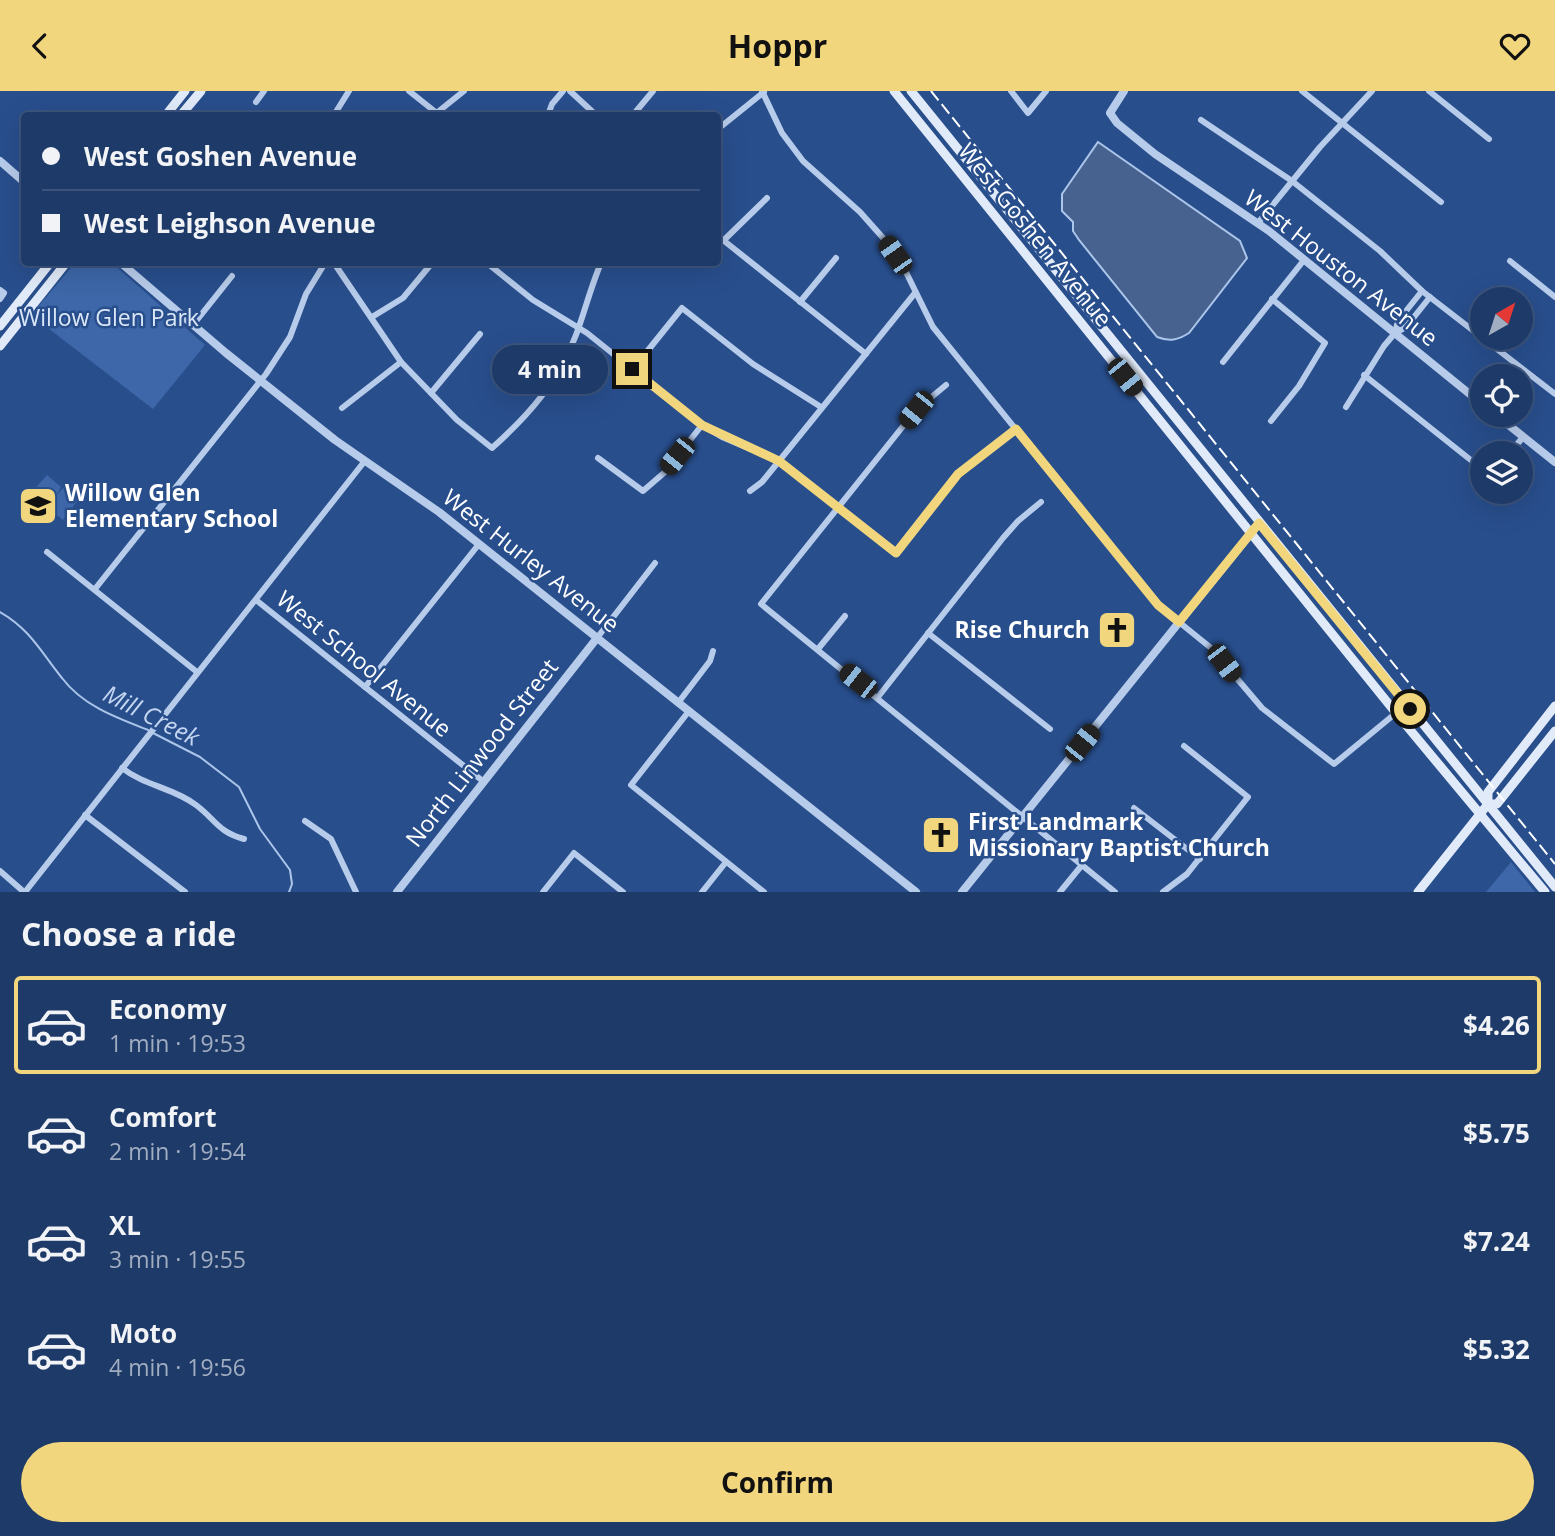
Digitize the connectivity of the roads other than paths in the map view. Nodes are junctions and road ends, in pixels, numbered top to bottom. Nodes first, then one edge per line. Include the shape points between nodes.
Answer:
1 (185, 91) edge
2 (201, 91) edge
3 (264, 91) edge
4 (349, 91) edge
5 (409, 91) edge
6 (464, 91) edge
7 (563, 91) edge
8 (570, 91) edge
9 (653, 91) edge
10 (894, 91) edge
11 (911, 91) edge
12 (1011, 91) edge
13 (1046, 91) edge
14 (1124, 91) edge
15 (1302, 91) edge
16 (1372, 91) edge
17 (1429, 91) edge
18 (763, 92) edge
19 (256, 102) dead end
20 (168, 112) edge
21 (184, 112) edge
22 (336, 112) edge
23 (434, 112) edge
24 (440, 112) edge
25 (549, 112) edge
26 (593, 112) edge
27 (636, 112) edge
28 (1201, 120) dead end
29 (1342, 123) junction
30 (721, 127) edge
31 (1489, 139) dead end
32 (0, 161) edge
33 (21, 179) edge
34 (1292, 181) junction
35 (767, 198) dead end
36 (1441, 202) dead end
37 (1258, 223) junction
38 (723, 241) joint
39 (836, 258) dead end
40 (1304, 260) junction
41 (1510, 261) dead end
42 (48, 266) edge
43 (64, 266) edge
44 (124, 266) edge
45 (324, 266) edge
46 (336, 266) edge
47 (430, 266) edge
48 (491, 266) edge
49 (600, 266) edge
50 (232, 276) dead end
51 (1422, 291) junction
52 (915, 293) junction
53 (1430, 297) junction
54 (1555, 297) edge
55 (1272, 299) junction
56 (1062, 300) junction
57 (800, 302) junction
58 (372, 317) junction
59 (193, 325) junction
60 (0, 326) edge
61 (579, 328) junction
62 (1395, 333) junction
63 (480, 334) dead end
64 (0, 346) edge
65 (1120, 351) junction
66 (866, 354) junction
67 (401, 362) junction
68 (1223, 362) dead end
69 (632, 369) junction
70 (1364, 375) junction
71 (261, 380) junction
72 (946, 385) dead end
73 (431, 393) junction
74 (1470, 394) edge
75 (1555, 394) edge
76 (821, 407) junction
77 (1346, 407) dead end
78 (342, 408) dead end
79 (1271, 421) dead end
80 (702, 425) junction
81 (1511, 427) edge
82 (1016, 429) junction
83 (1523, 437) junction
84 (1520, 441) edge
85 (598, 458) dead end
86 (1470, 459) edge
87 (779, 461) junction
88 (364, 462) junction
89 (1555, 462) edge
90 (750, 491) dead end
91 (1041, 502) dead end
92 (838, 507) junction
93 (1259, 523) junction
94 (1249, 531) junction
95 (478, 544) junction
96 (47, 552) dead end
97 (655, 563) dead end
98 (95, 589) junction
99 (256, 600) junction
100 (845, 616) dead end
101 (1179, 622) junction
102 (928, 633) junction
103 (597, 638) junction
104 (818, 649) junction
105 (713, 651) dead end
106 (197, 672) junction
107 (365, 687) junction
108 (878, 697) junction
109 (678, 702) junction
110 (1555, 706) edge
111 (689, 711) junction
112 (1396, 713) junction
113 (1050, 729) dead end
114 (1555, 731) edge
115 (1184, 746) dead end
116 (122, 768) junction
117 (484, 782) junction
118 (1488, 804) junction
119 (1134, 808) dead end
120 (85, 815) junction
121 (1479, 815) junction
122 (1022, 818) junction
123 (305, 821) dead end
124 (244, 839) dead end
125 (1200, 859) junction
126 (726, 862) junction
127 (1082, 865) junction
128 (0, 871) edge
129 (1555, 887) edge
130 (24, 892) edge
131 (185, 892) edge
132 (356, 892) edge
133 (397, 892) edge
134 (543, 892) edge
135 (622, 892) edge
136 (702, 892) edge
137 (764, 892) edge
138 (916, 892) edge
139 (962, 892) edge
140 (1060, 892) edge
141 (1115, 892) edge
142 (1163, 892) edge
143 (1418, 892) edge
144 (1545, 892) edge

1 - 20 main road
2 - 21 main road
3 - 19 street
4 - 22 street
5 - 23 street
6 - 24 street
7 - 25 street
8 - 26 street
9 - 27 street
10 - 56 main road, West Goshen Avenue
11 - 65 main road, West Goshen Avenue
12 - 13 street via 1028,113
14 - 37 street, West Houston Avenue via 1110,113 1117,123 1172,167
15 - 29 street
16 - 29 street
17 - 31 street
18 - 30 street
18 - 52 street via 782,133 803,161 884,239
28 - 34 street
29 - 34 street
29 - 36 street
32 - 33 street
34 - 37 street
34 - 51 street
35 - 38 street
37 - 40 street, West Houston Avenue
38 - 57 street
39 - 57 street
40 - 55 street
40 - 62 street, West Houston Avenue
41 - 54 street
42 - 60 main road
43 - 64 main road
44 - 59 street, West Hurley Avenue
45 - 71 street via 283,349
46 - 58 street
47 - 58 street via 403,298
48 - 61 street via 533,300
49 - 61 street
50 - 59 street
51 - 53 street
51 - 62 street via 1398,321
52 - 66 street
52 - 82 street via 933,327
53 - 62 street via 1406,327
53 - 75 street
55 - 68 street
55 - 79 street via 1325,343
56 - 65 main road via 1080,310 1113,349
56 - 94 main road, West Goshen Avenue
57 - 66 street
58 - 67 street
59 - 71 street, West Hurley Avenue
61 - 69 street
61 - 73 street via 541,399 492,448
62 - 70 street
62 - 74 street, West Houston Avenue
63 - 73 street
65 - 93 main road, West Goshen Avenue
66 - 76 street
67 - 73 street
67 - 78 street
69 - 76 street via 682,308 753,364
69 - 80 street
70 - 77 street
70 - 86 street
71 - 88 street, West Hurley Avenue
71 - 98 street
72 - 92 street via 916,410
76 - 87 street
80 - 85 street via 647,489 638,489
80 - 87 street
81 - 83 street
82 - 92 street via 958,474 896,553
82 - 101 street via 1158,605
83 - 84 street
83 - 89 street
87 - 90 street
87 - 92 street
88 - 95 street, West Hurley Avenue
88 - 99 street
91 - 102 street via 1018,521
92 - 104 street via 761,604
93 - 94 street
93 - 118 main road, West Goshen Avenue
94 - 101 street
94 - 112 main road, West Goshen Avenue
95 - 103 street, West Hurley Avenue
95 - 107 street
96 - 98 street
97 - 103 street
98 - 106 street
99 - 106 street
99 - 107 street, West School Avenue
100 - 104 street
101 - 112 street via 1211,648 1262,708 1334,764
101 - 122 street
102 - 108 street
102 - 113 street
103 - 109 street, West Hurley Avenue
103 - 117 street, North Linwood Street
104 - 108 street
105 - 109 street
106 - 116 street
107 - 117 street, West School Avenue
108 - 122 street
109 - 111 street, West Hurley Avenue
110 - 118 main road via 1488,792
111 - 126 street via 631,785
111 - 138 street, West Hurley Avenue
112 - 121 main road, West Goshen Avenue
114 - 118 main road via 1497,804
115 - 125 street via 1248,797
116 - 120 street
116 - 124 street via 144,783 195,804 221,831
117 - 133 street, North Linwood Street
118 - 121 main road
118 - 129 main road, West Goshen Avenue
119 - 125 street
120 - 130 street
120 - 131 street
121 - 143 main road
121 - 144 main road, West Goshen Avenue
122 - 127 street
122 - 139 street
123 - 132 street via 331,839
125 - 142 street
126 - 136 street
126 - 137 street
127 - 140 street
127 - 141 street
128 - 130 street
134 - 135 street via 575,853

